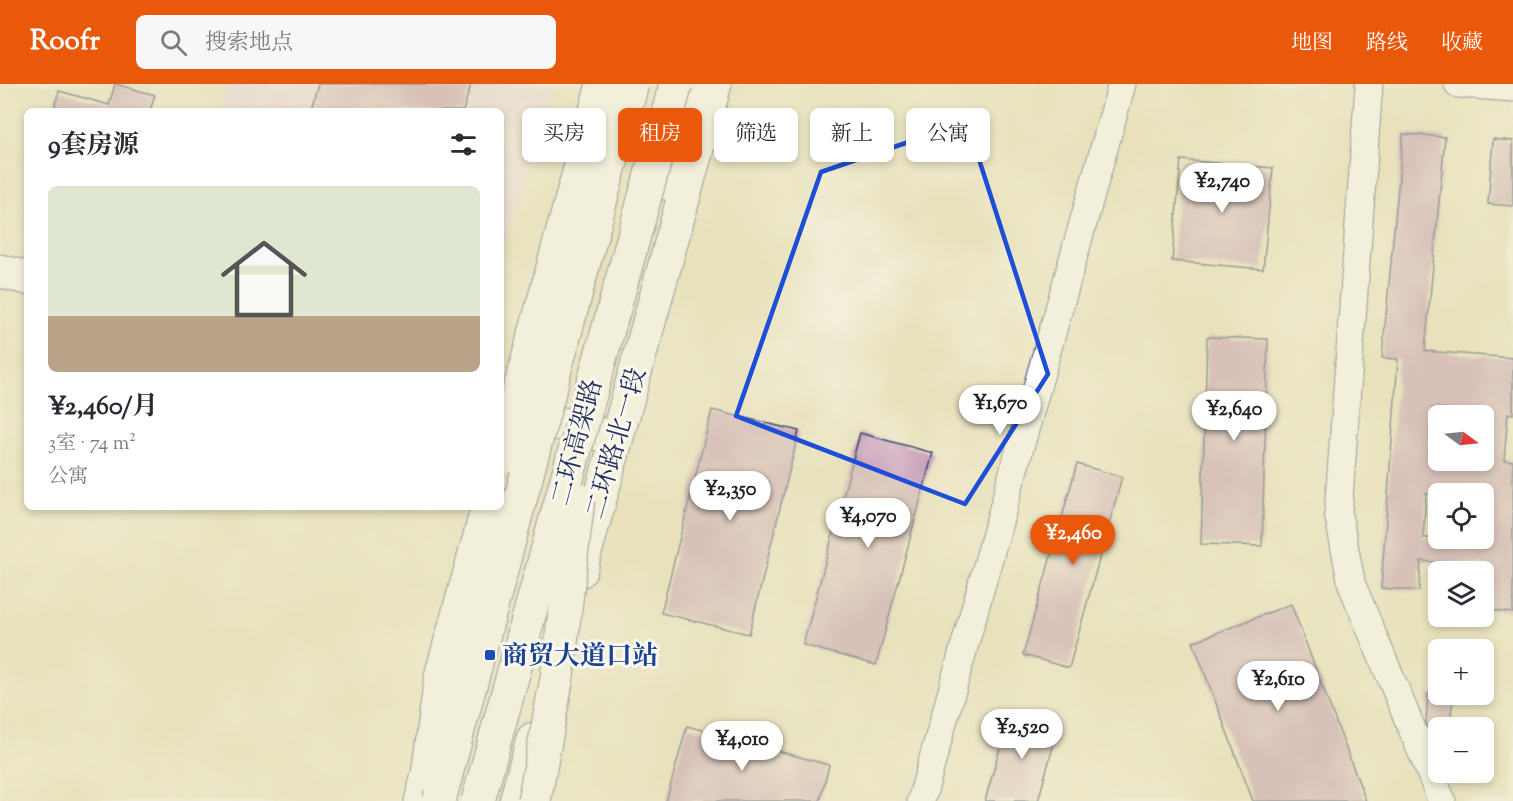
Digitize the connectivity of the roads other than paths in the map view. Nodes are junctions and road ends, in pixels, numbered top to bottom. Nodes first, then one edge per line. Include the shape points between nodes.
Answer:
1 (603, 84) edge
2 (618, 84) edge
3 (632, 84) edge
4 (676, 84) edge
5 (694, 84) edge
6 (715, 84) edge
7 (1122, 84) edge
8 (1369, 84) edge
9 (1458, 84) edge
10 (1513, 88) edge
11 (0, 271) edge
12 (24, 277) edge
13 (590, 391) junction
14 (514, 411) edge
15 (616, 439) junction
16 (504, 447) edge
17 (504, 454) edge
18 (487, 510) edge
19 (491, 510) edge
20 (423, 801) edge
21 (439, 801) edge
22 (478, 801) edge
23 (516, 801) edge
24 (534, 801) edge
25 (921, 801) edge
26 (1442, 801) edge

1 - 16 main road, bridge
2 - 14 main road
3 - 21 main road, 二环高架路, bridge
4 - 13 main road, 二环高架路, bridge
5 - 13 main road, bridge via 648,239
6 - 15 main road, 二环路北一段
7 - 25 street
8 - 26 street via 1338,514 1352,585
9 - 10 street
11 - 12 main road
13 - 22 main road, 二环高架路, bridge
13 - 24 main road, bridge via 557,677
14 - 15 main road
14 - 17 main road
15 - 23 main road, 二环路北一段
18 - 20 main road, bridge via 441,676
19 - 20 main road

